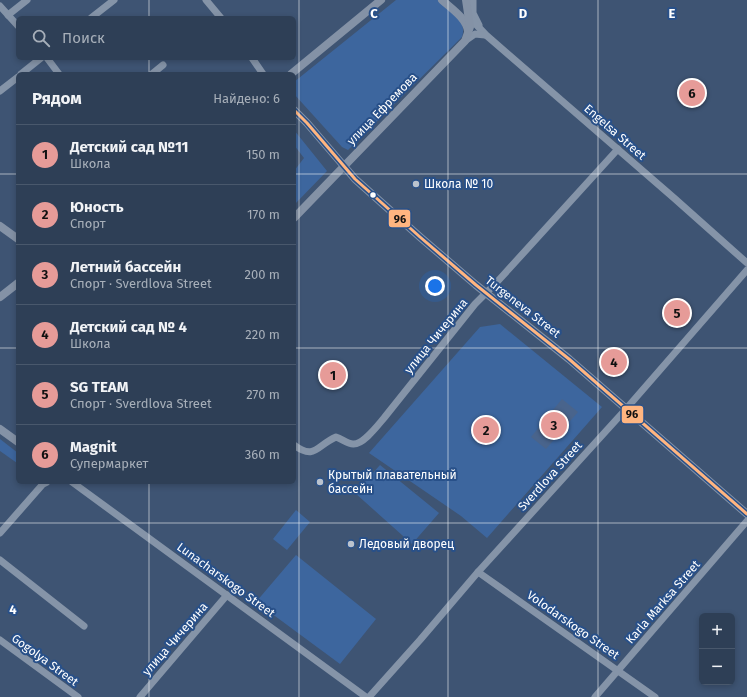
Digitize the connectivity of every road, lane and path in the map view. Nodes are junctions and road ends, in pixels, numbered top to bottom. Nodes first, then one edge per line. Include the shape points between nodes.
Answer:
1 (27, 0) edge
2 (114, 0) edge
3 (206, 0) edge
4 (382, 0) edge
5 (442, 0) edge
6 (466, 0) edge
7 (469, 0) edge
8 (473, 0) edge
9 (0, 6) edge
10 (468, 9) junction
11 (8, 15) junction
12 (94, 16) edge
13 (218, 16) edge
14 (470, 18) junction
15 (16, 24) edge
16 (486, 35) junction
17 (467, 37) junction
18 (38, 60) edge
19 (48, 60) edge
20 (253, 60) edge
21 (163, 65) dead end
22 (24, 72) edge
23 (58, 72) edge
24 (154, 72) edge
25 (262, 72) edge
26 (293, 72) edge
27 (16, 79) edge
28 (0, 91) edge
29 (296, 112) edge
30 (618, 149) junction
31 (343, 166) junction
32 (296, 216) edge
33 (0, 226) edge
34 (16, 238) edge
35 (747, 263) edge
36 (747, 270) edge
37 (16, 285) edge
38 (486, 293) junction
39 (0, 297) edge
40 (626, 409) junction
41 (0, 429) edge
42 (16, 441) edge
43 (296, 447) edge
44 (44, 484) edge
45 (75, 484) edge
46 (747, 514) edge
47 (747, 521) edge
48 (0, 533) edge
49 (0, 560) edge
50 (478, 572) junction
51 (227, 595) junction
52 (84, 626) dead end
53 (0, 640) edge
54 (618, 671) junction
55 (78, 697) edge
56 (140, 697) edge
57 (368, 697) edge
58 (595, 697) edge
59 (655, 697) edge

1 - 11 street
2 - 12 street
3 - 13 street
4 - 26 main road
5 - 17 main road via 465,22 468,28
6 - 10 main road
7 - 10 street
8 - 16 street via 475,17
9 - 11 street
10 - 14 main road
11 - 15 street
14 - 16 street, Engelsa Street
14 - 17 main road
16 - 17 street via 475,34
16 - 30 street, Engelsa Street
17 - 31 main road, улица Ефремова
18 - 22 street
19 - 23 street
20 - 25 street
21 - 24 street
27 - 28 street
29 - 31 main road, Turgeneva Street
30 - 35 street, Engelsa Street
30 - 38 street, улица Чичерина
31 - 32 main road, улица Ефремова
31 - 38 main road, Turgeneva Street
33 - 34 main road
36 - 40 street, Sverdlova Street
37 - 39 main road
38 - 40 main road, Turgeneva Street
38 - 43 street, улица Чичерина via 384,418 360,443 353,444 336,437 317,451 309,453
40 - 46 main road, Turgeneva Street
40 - 50 street, Sverdlova Street
41 - 42 main road
44 - 48 street
45 - 51 street, Lunacharskogo Street
47 - 54 street, Karla Marksa Street
49 - 52 street
50 - 54 street, Volodarskogo Street
50 - 57 street, Sverdlova Street
51 - 56 street, улица Чичерина
51 - 57 street, Lunacharskogo Street
53 - 55 street, Gogolya Street
54 - 58 street, Karla Marksa Street
54 - 59 street, Volodarskogo Street

